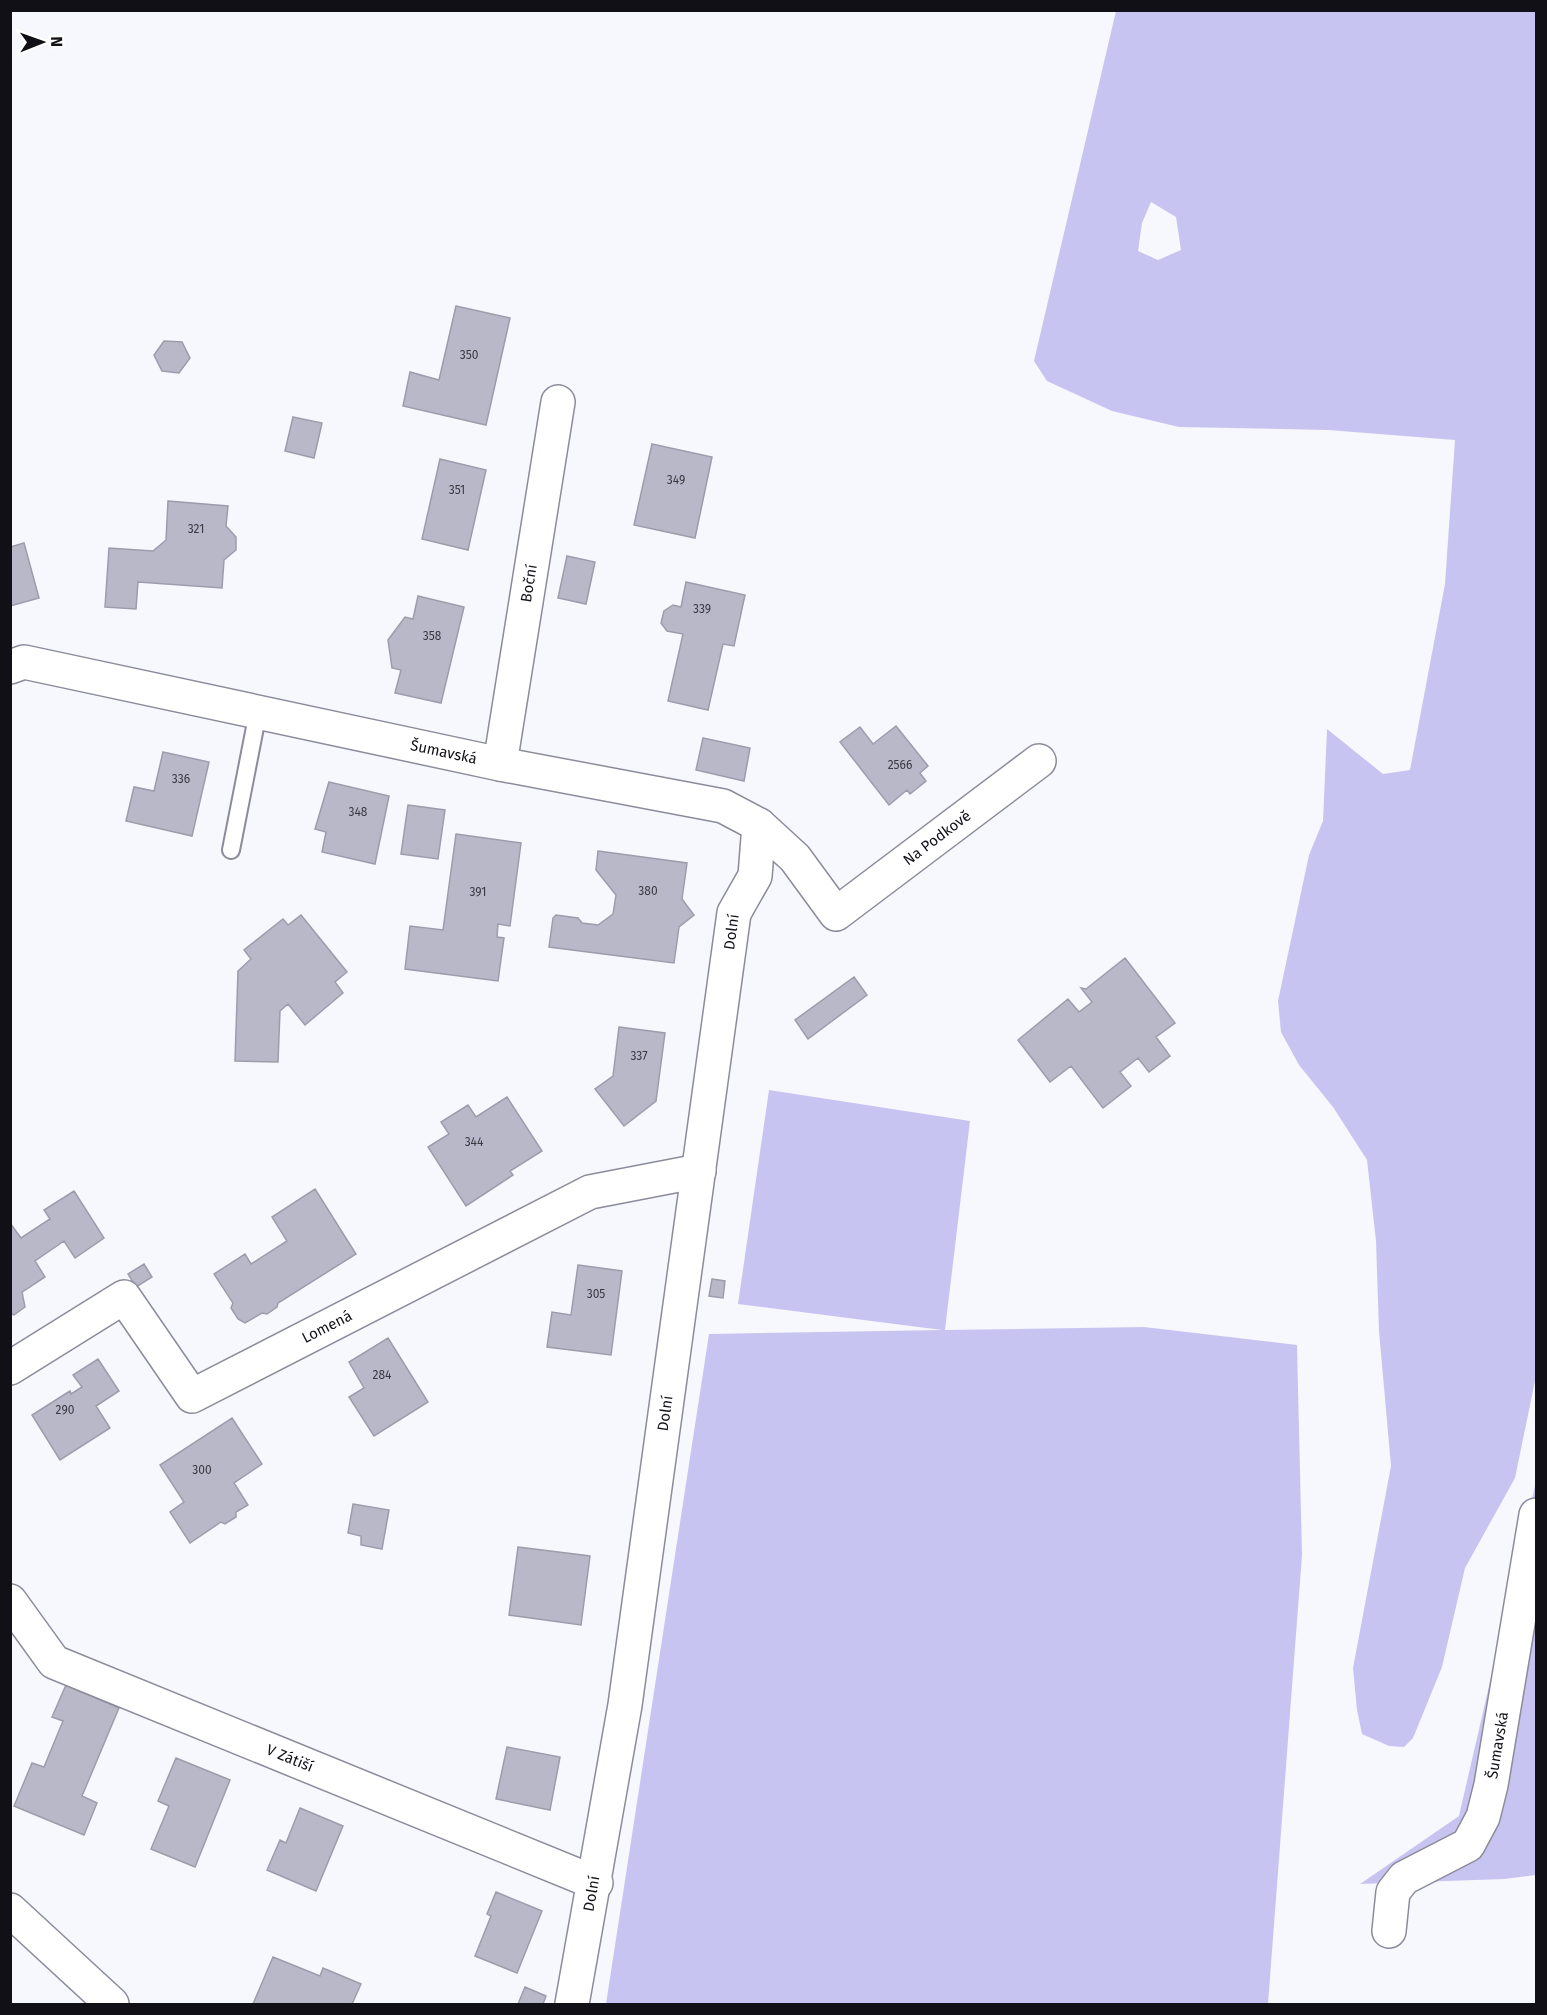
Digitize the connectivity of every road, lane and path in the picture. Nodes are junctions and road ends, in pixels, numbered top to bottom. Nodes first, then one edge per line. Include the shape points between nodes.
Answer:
1 (558, 402) dead end
2 (10, 667) edge
3 (258, 712) junction
4 (1039, 761) dead end
5 (500, 764) junction
6 (759, 825) junction
7 (231, 850) dead end
8 (836, 914) joint
9 (699, 1171) junction
10 (10, 1368) edge
11 (1536, 1515) edge
12 (10, 1601) edge
13 (596, 1883) junction
14 (10, 1910) edge
15 (1389, 1931) dead end
16 (112, 2004) edge
17 (572, 2004) edge

1 - 5 street, Boční
2 - 3 street, Šumavská via 24,662
3 - 5 street, Šumavská
3 - 7 lane
4 - 8 street, Na Podkově
5 - 6 street, Šumavská via 723,806
6 - 8 street, Šumavská via 795,858
6 - 9 street, Dolní via 754,876 734,913
9 - 10 street, Lomená via 590,1192 192,1396 124,1297
9 - 13 street, Dolní via 625,1706
11 - 15 street, Šumavská via 1483,1816 1468,1845 1404,1878 1393,1892
12 - 13 street, V Zátiší via 54,1662
13 - 17 street, Dolní
14 - 16 street

